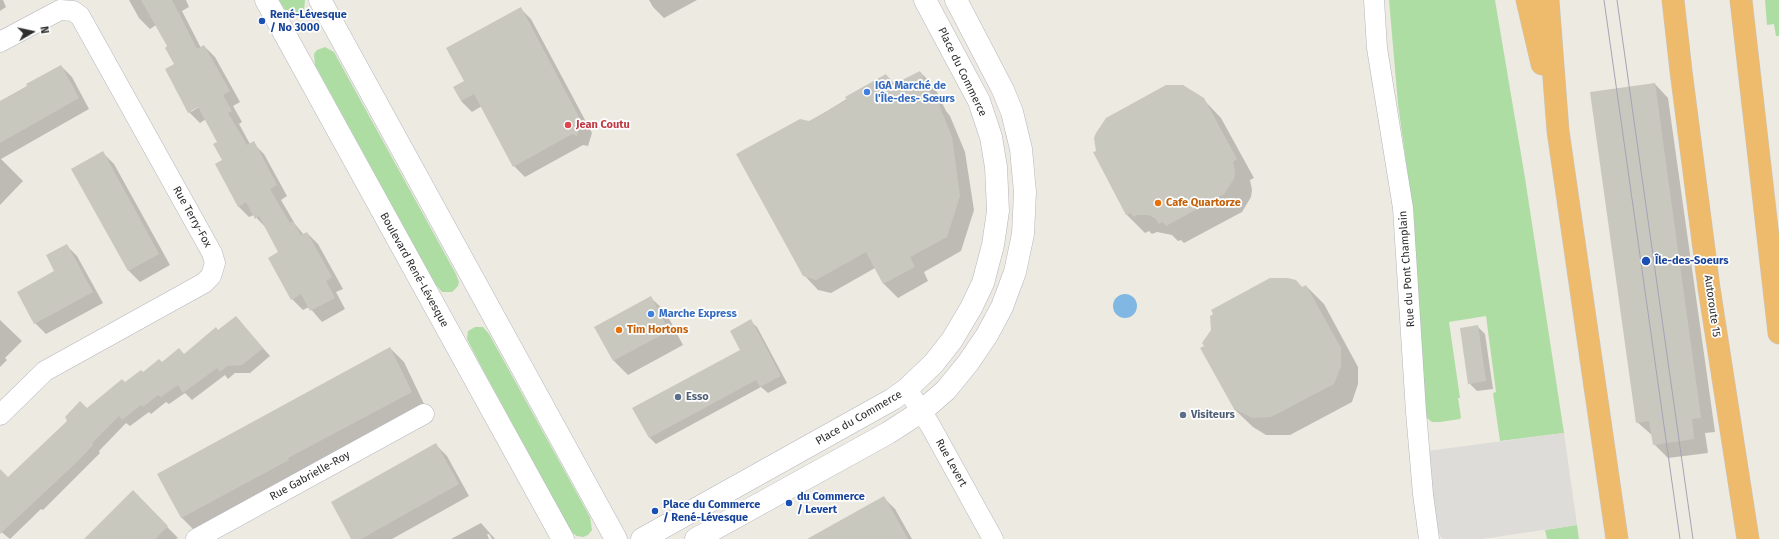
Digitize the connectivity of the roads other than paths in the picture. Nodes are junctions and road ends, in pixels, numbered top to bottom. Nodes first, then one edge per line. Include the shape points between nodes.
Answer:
1 (266, 0) edge
2 (320, 0) edge
3 (925, 0) edge
4 (956, 0) edge
5 (1374, 0) edge
6 (1527, 0) edge
7 (1548, 0) edge
8 (1673, 0) edge
9 (1741, 0) edge
10 (0, 42) edge
11 (1558, 131) junction
12 (1779, 333) edge
13 (907, 389) junction
14 (922, 411) junction
15 (424, 414) dead end
16 (0, 415) edge
17 (1616, 532) edge
18 (196, 539) edge
19 (563, 539) edge
20 (616, 539) edge
21 (642, 539) edge
22 (696, 539) edge
23 (993, 539) edge
24 (1429, 539) edge
25 (1748, 539) edge

1 - 19 street, Boulevard René-Lévesque
2 - 20 street
3 - 13 street, Place du Commerce via 967,76 985,118 996,167 998,211 989,264 971,308 943,352
4 - 14 street via 991,64 1012,112 1023,163 1024,218 1015,272 995,321 960,373 946,390
5 - 24 street, Rue du Pont Champlain via 1378,56 1403,208 1423,494
6 - 11 highway
7 - 11 highway
8 - 25 highway, Autoroute 15 via 1709,288
9 - 12 highway
10 - 16 street, Rue Terry-Fox via 60,10 73,11 80,16 215,262 211,276 204,283 50,367
11 - 17 highway
13 - 14 street, Rue Levert
13 - 21 street, Place du Commerce via 869,414
14 - 22 street via 888,433
14 - 23 street, Rue Levert
15 - 18 street, Rue Gabrielle-Roy

